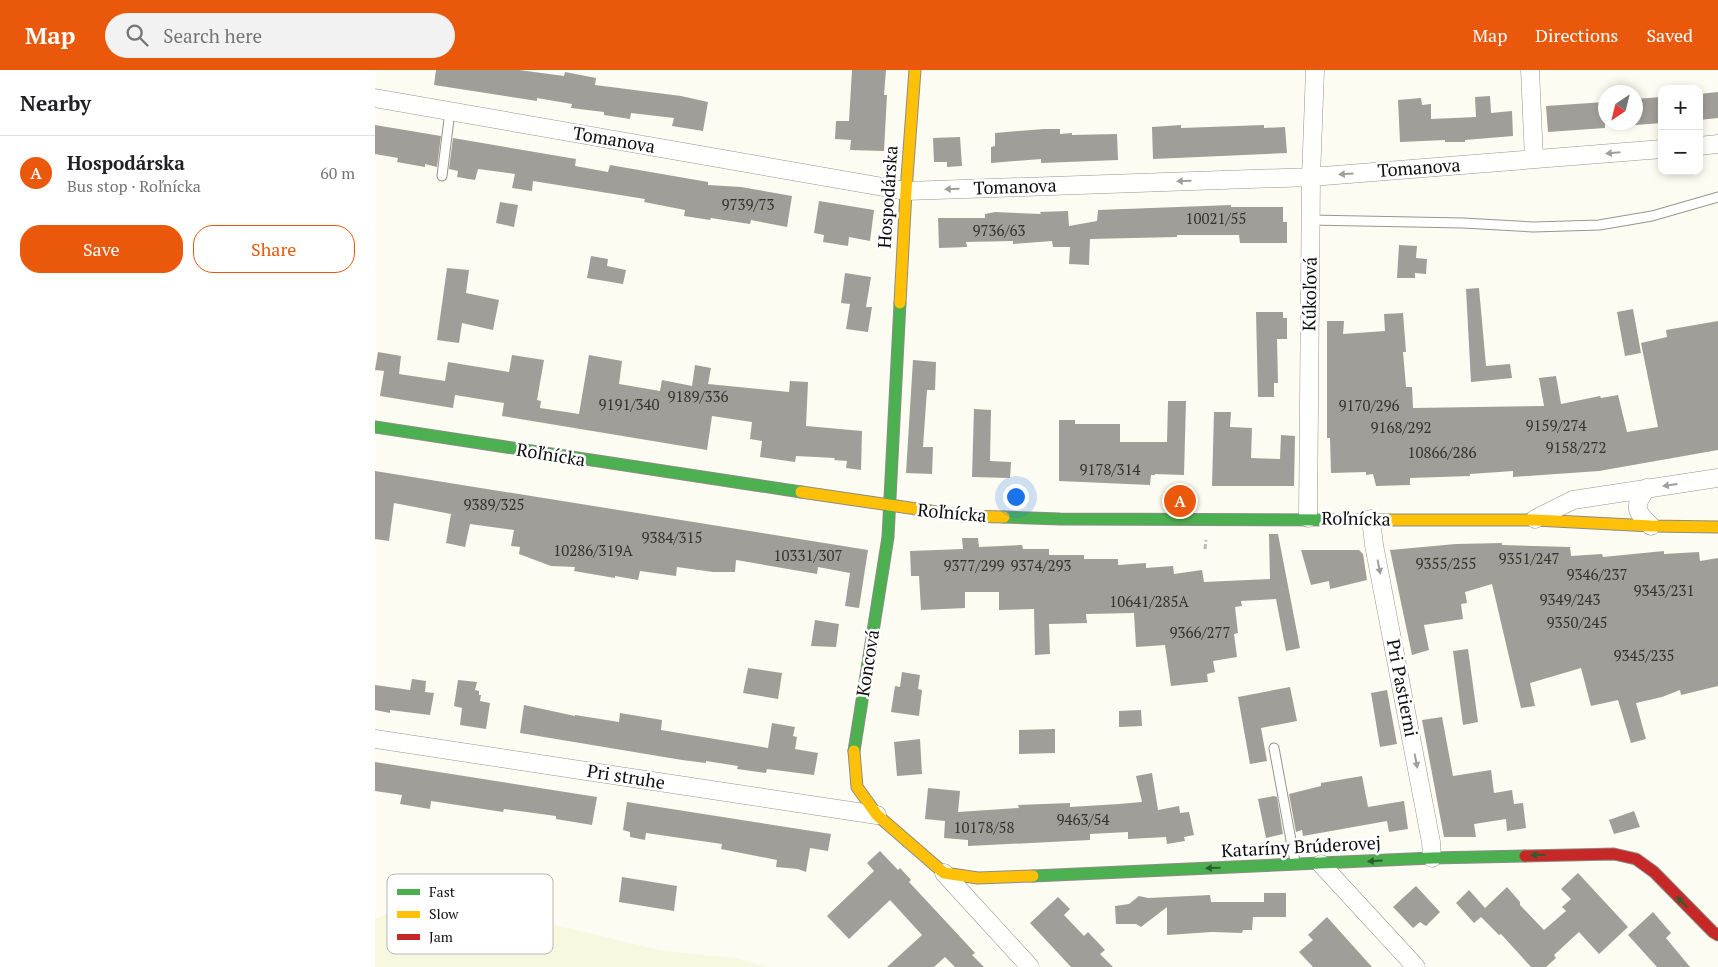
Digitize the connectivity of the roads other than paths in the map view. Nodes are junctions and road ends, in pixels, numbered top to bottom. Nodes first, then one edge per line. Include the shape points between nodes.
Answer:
1 (915, 70) edge
2 (1315, 70) edge
3 (1530, 70) edge
4 (375, 98) edge
5 (450, 111) junction
6 (1718, 144) edge
7 (1703, 146) edge
8 (1658, 149) edge
9 (1534, 159) junction
10 (442, 176) dead end
11 (1311, 177) junction
12 (906, 191) junction
13 (1718, 197) edge
14 (1311, 220) junction
15 (375, 427) edge
16 (1718, 478) edge
17 (1647, 488) junction
18 (889, 506) junction
19 (1308, 518) junction
20 (1371, 519) junction
21 (1535, 520) junction
22 (1651, 526) junction
23 (1718, 527) edge
24 (375, 740) edge
25 (1274, 748) dead end
26 (877, 815) junction
27 (1432, 858) junction
28 (1321, 864) junction
29 (1296, 865) junction
30 (944, 873) junction
31 (1716, 936) edge
32 (1030, 967) edge
33 (1416, 967) edge

1 - 12 street, Hospodárska
2 - 11 street, Kúkoľová
3 - 9 street
4 - 5 street, Tomanova
5 - 10 lane
5 - 12 street, Tomanova
6 - 7 street
8 -> 9 street, Tomanova
9 -> 11 street, Tomanova
11 -> 12 street, Tomanova
11 - 14 street, Kúkoľová
12 - 18 street, Hospodárska
13 - 14 lane via 1652,216 1599,225 1533,227
14 - 19 street, Kúkoľová
15 - 18 street, Roľnícka
16 -> 17 street, Roľnícka
17 - 21 street, Roľnícka via 1573,500
17 - 22 street via 1637,507 1640,516
18 - 19 street, Roľnícka via 964,516 1061,519
18 - 26 street, Koncová via 889,537 854,751 857,787
19 - 20 street, Roľnícka
20 - 21 street, Roľnícka
20 -> 27 street, Pri Pastierni
21 - 22 street, Roľnícka
22 - 23 street, Roľnícka
24 - 26 street, Pri struhe
25 - 29 lane
26 - 30 street
27 -> 28 street, Kataríny Brúderovej
31 -> 27 street, Kataríny Brúderovej via 1654,872 1636,859 1614,854
28 - 29 street, Kataríny Brúderovej
28 - 33 street
29 -> 30 street, Kataríny Brúderovej via 978,878
30 - 32 street

